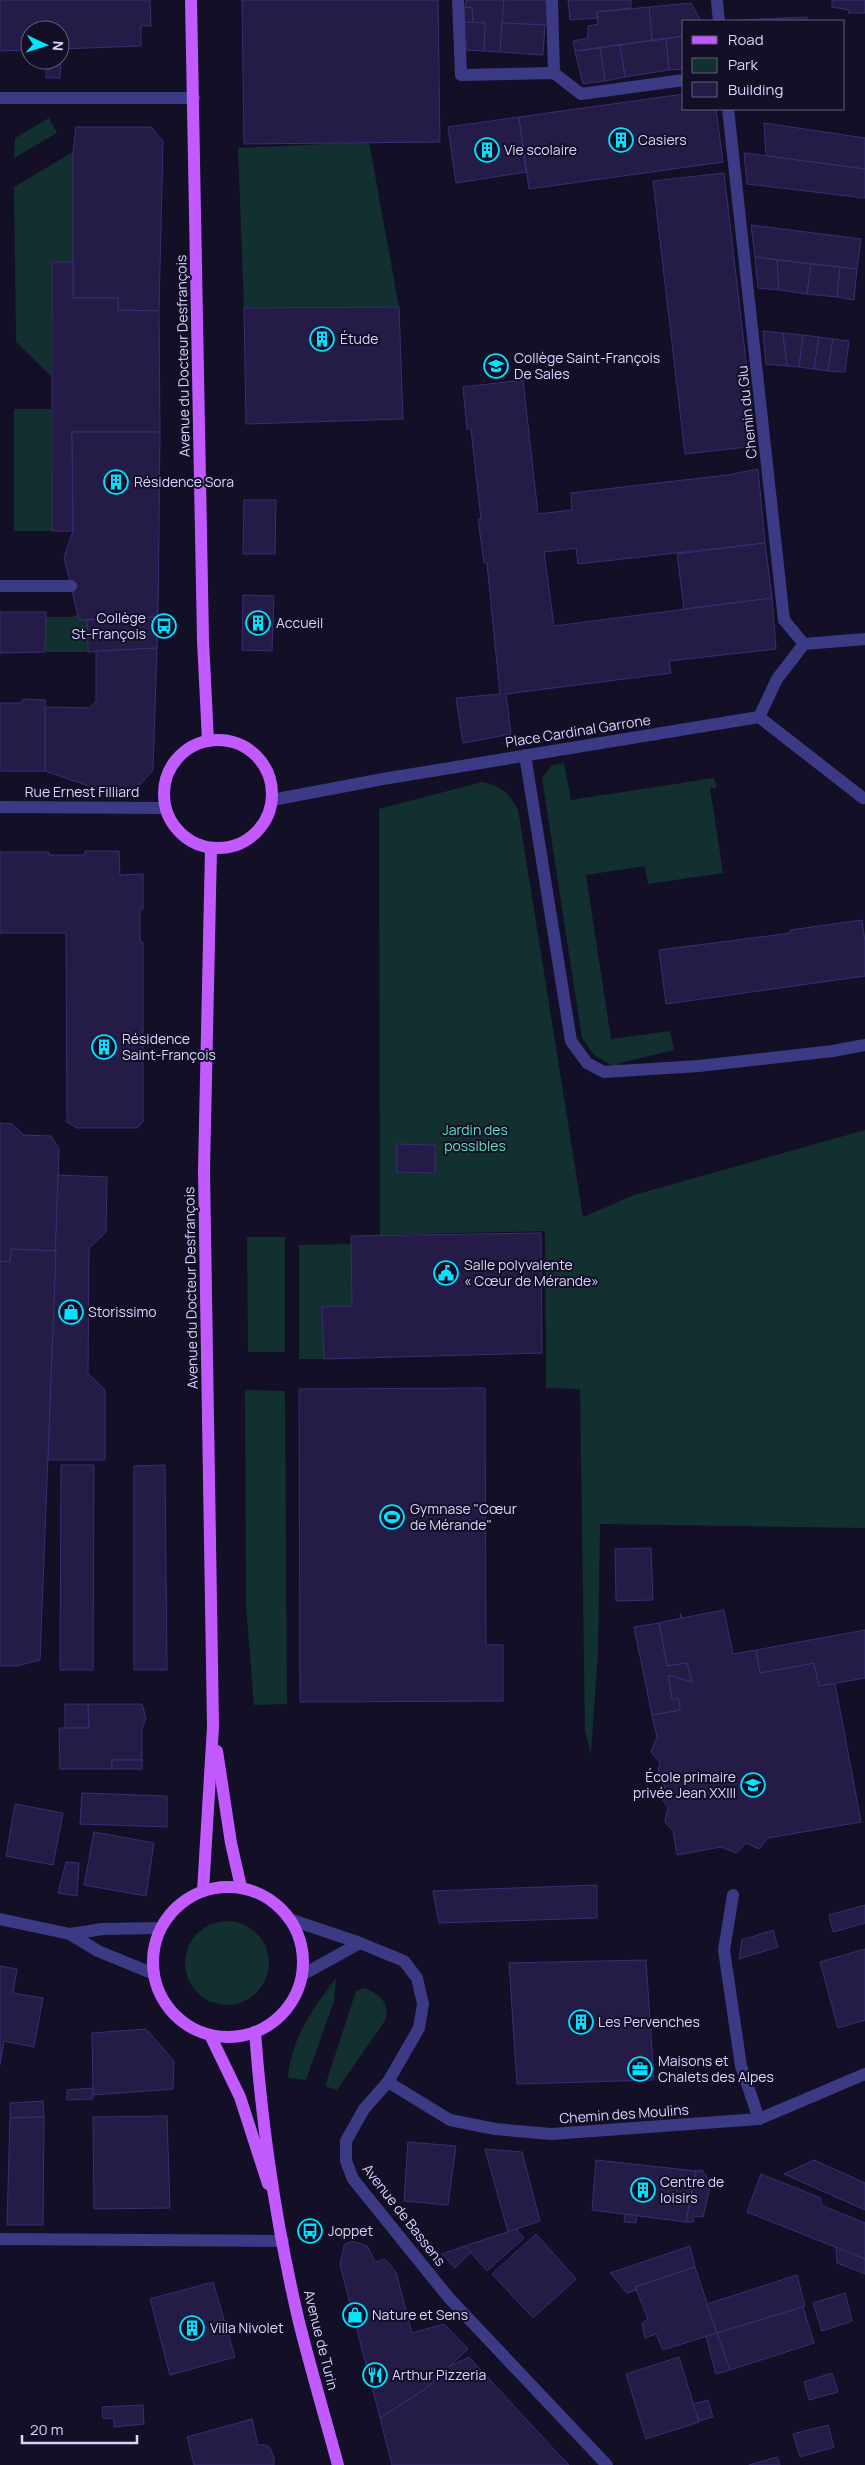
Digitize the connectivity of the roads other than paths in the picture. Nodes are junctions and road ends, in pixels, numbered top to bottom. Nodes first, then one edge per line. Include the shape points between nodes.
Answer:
1 (191, 0) edge
2 (458, 0) edge
3 (552, 0) edge
4 (717, 2) dead end
5 (719, 20) edge
6 (554, 73) junction
7 (682, 80) edge
8 (0, 98) edge
9 (194, 98) junction
10 (728, 110) edge
11 (0, 586) edge
12 (71, 586) dead end
13 (865, 639) edge
14 (804, 644) junction
15 (759, 717) junction
16 (208, 741) junction
17 (525, 755) junction
18 (863, 798) dead end
19 (272, 800) junction
20 (0, 807) edge
21 (165, 808) junction
22 (211, 848) junction
23 (865, 1045) edge
24 (213, 1727) junction
25 (241, 1888) junction
26 (203, 1891) junction
27 (733, 1895) dead end
28 (0, 1919) edge
29 (290, 1919) junction
30 (160, 1928) junction
31 (70, 1934) junction
32 (360, 1943) junction
33 (154, 1974) junction
34 (302, 1975) junction
35 (255, 2032) junction
36 (210, 2035) junction
37 (865, 2074) edge
38 (388, 2082) junction
39 (759, 2120) junction
40 (280, 2222) junction
41 (0, 2239) edge
42 (283, 2241) junction
43 (338, 2465) edge
44 (606, 2465) edge

1 - 9 main road, Avenue du Docteur Desfrançois
2 - 6 street via 461,76
3 - 6 street
4 - 5 street
6 - 7 street via 580,94
8 - 9 street
9 - 16 main road, Avenue du Docteur Desfrançois via 203,640
10 - 14 street, Chemin du Glu via 784,620
11 - 12 street
13 - 14 street
14 - 15 street via 777,679
15 - 17 street, Place Cardinal Garrone
15 - 18 street
16 - 19 main road via 230,741 249,750 266,769
16 - 21 main road via 183,752 170,768 165,780
17 - 19 street, Place Cardinal Garrone
17 - 23 street via 571,1041 587,1064 604,1072 644,1071
19 - 22 main road via 261,827 246,841 232,847
20 - 21 street, Rue Ernest Filliard
21 - 22 main road via 172,825 180,833 198,845
22 - 24 main road, Avenue du Docteur Desfrançois via 204,1170
24 - 25 main road
24 - 26 main road
25 - 26 main road via 222,1886
25 - 29 main road via 276,1904
26 - 30 main road via 178,1906
27 - 39 street via 724,1950 741,2066
28 - 31 street
29 - 32 street, Avenue de Bassens
29 - 34 main road via 303,1956
30 - 31 street via 103,1929
30 - 33 main road via 153,1951
31 - 33 street via 98,1951
32 - 34 street
32 - 38 street, Avenue de Bassens via 404,1961 417,1978 423,2004 419,2028
33 - 36 main road via 160,1995 172,2013 189,2027
34 - 35 main road via 286,2010
35 - 36 main road via 232,2038
35 - 40 main road via 259,2090
36 - 40 main road via 240,2097
37 - 39 street, Chemin des Moulins
38 - 39 street, Chemin des Moulins via 450,2120 495,2129 551,2134
38 - 44 street, Avenue de Bassens via 364,2109 346,2141 346,2161 353,2179 450,2298
40 - 42 main road, Avenue de Turin
41 - 42 street
42 - 43 main road, Avenue de Turin via 299,2322

